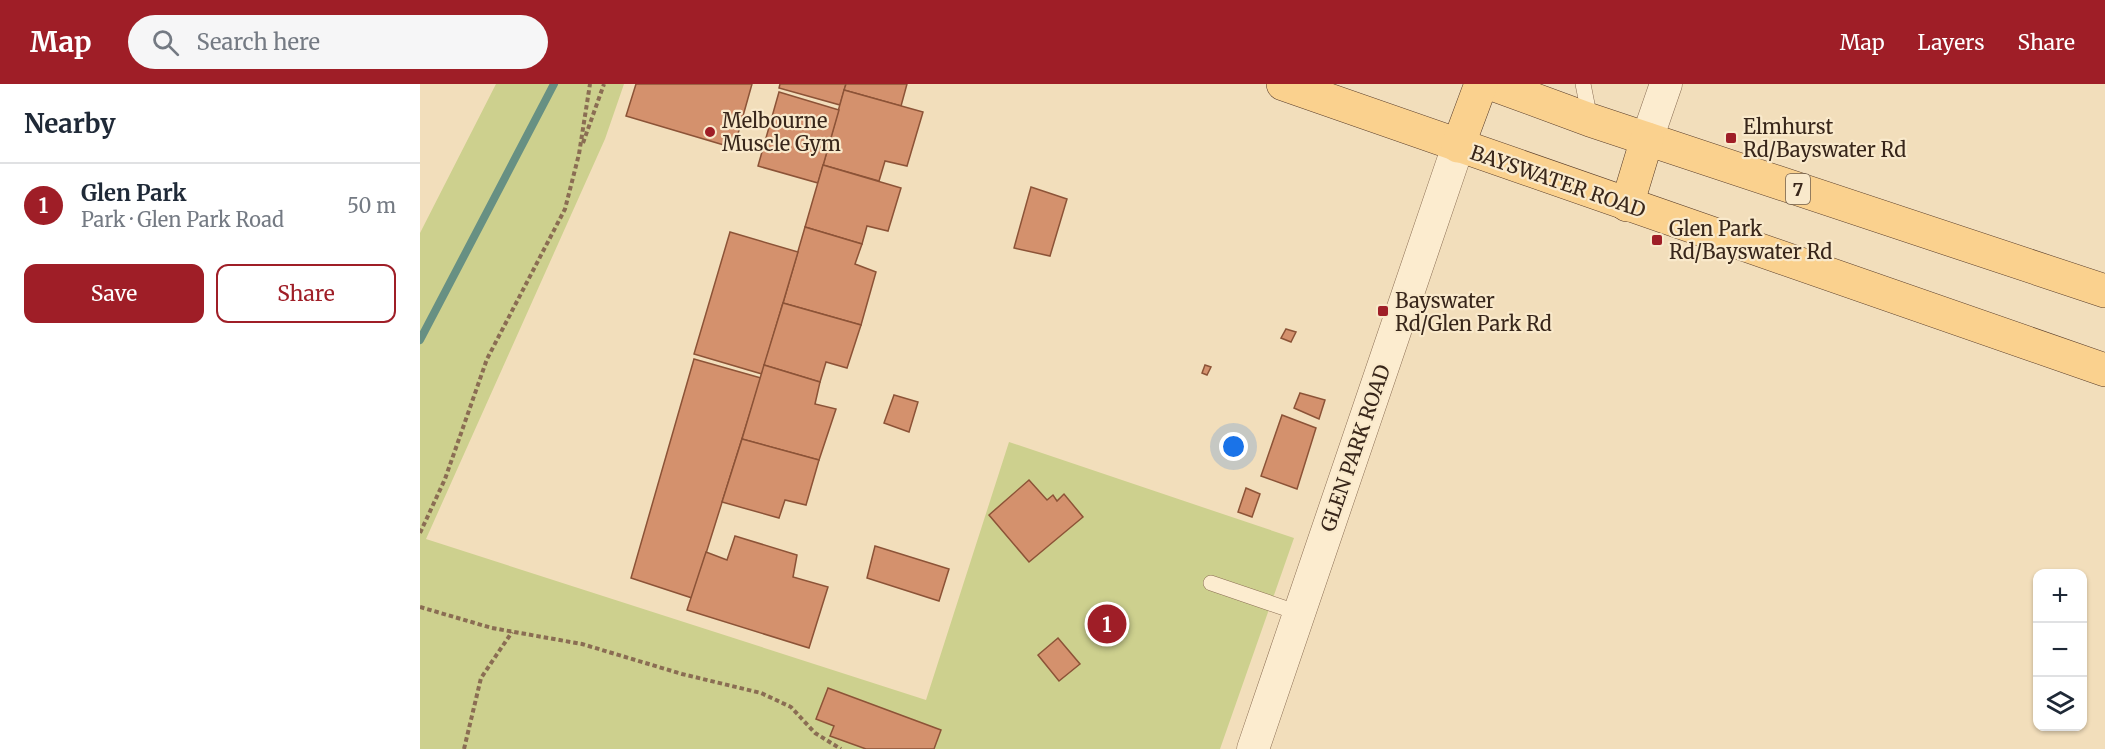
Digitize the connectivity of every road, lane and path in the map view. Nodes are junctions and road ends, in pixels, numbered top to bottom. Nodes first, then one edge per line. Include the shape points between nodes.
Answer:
1 (590, 84) edge
2 (604, 84) edge
3 (1283, 84) edge
4 (1481, 84) edge
5 (1492, 84) edge
6 (1583, 84) edge
7 (1666, 84) edge
8 (1590, 120) junction
9 (1647, 139) junction
10 (1458, 146) junction
11 (579, 154) junction
12 (1627, 205) junction
13 (2105, 291) edge
14 (2105, 370) edge
15 (420, 533) edge
16 (1211, 583) dead end
17 (420, 607) edge
18 (1299, 613) junction
19 (512, 632) junction
20 (464, 749) edge
21 (842, 749) edge
22 (1253, 749) edge

1 - 11 path
2 - 11 path
3 - 10 main road, BAYSWATER ROAD
4 - 10 main road
5 - 8 main road, 7
6 - 8 lane
7 - 9 street
8 - 9 main road, 7
9 - 12 main road
9 - 13 main road, 7
10 - 12 main road, BAYSWATER ROAD
10 - 18 street, GLEN PARK ROAD
11 - 15 path via 565,209 487,359 445,479
12 - 14 main road, BAYSWATER ROAD
16 - 18 lane
17 - 19 path
18 - 22 street, GLEN PARK ROAD
19 - 20 path via 480,678
19 - 21 path via 582,644 761,693 790,707 815,733

